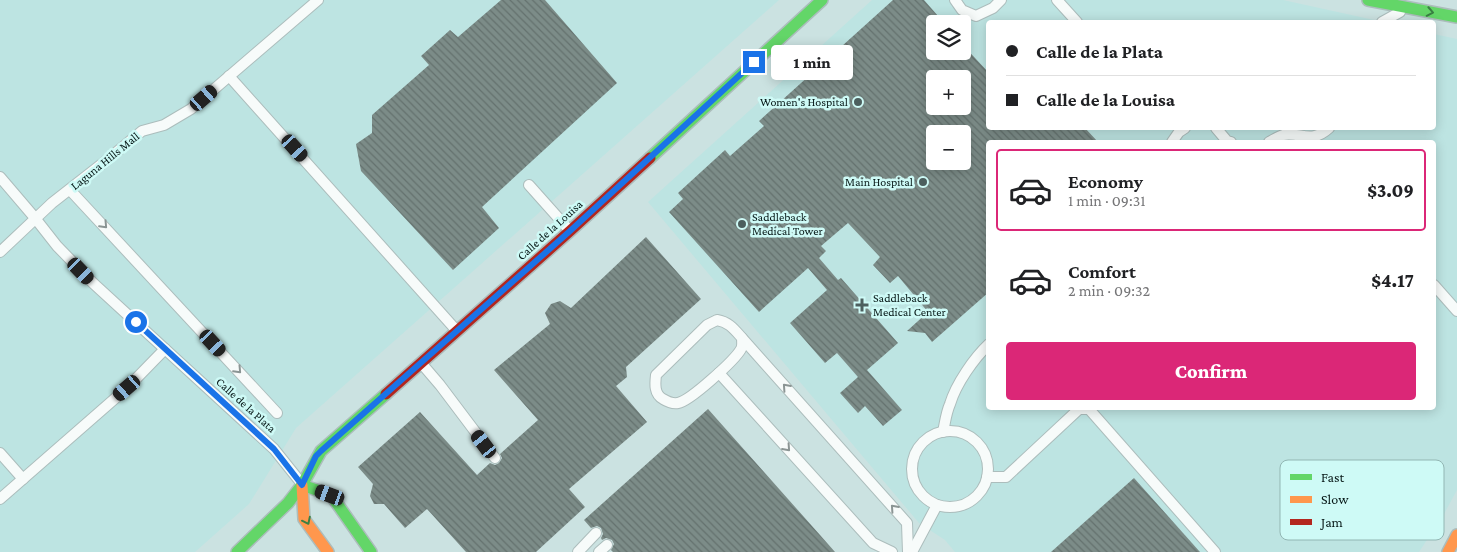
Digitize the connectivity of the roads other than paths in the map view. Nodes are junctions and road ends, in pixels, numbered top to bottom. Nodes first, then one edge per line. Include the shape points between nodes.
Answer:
1 (318, 0) edge
2 (822, 0) edge
3 (955, 0) edge
4 (1002, 0) edge
5 (1057, 0) edge
6 (1368, 0) edge
7 (1407, 4) edge
8 (1455, 14) edge
9 (1075, 20) edge
10 (1385, 20) edge
11 (1411, 20) edge
12 (229, 76) junction
13 (1182, 130) edge
14 (1218, 130) edge
15 (1327, 130) edge
16 (1284, 131) edge
17 (1173, 140) edge
18 (1227, 140) edge
19 (1272, 140) edge
20 (1303, 140) edge
21 (0, 177) edge
22 (529, 185) dead end
23 (70, 190) junction
24 (35, 218) junction
25 (570, 231) junction
26 (0, 252) edge
27 (1436, 287) edge
28 (1457, 311) edge
29 (457, 331) junction
30 (742, 338) junction
31 (986, 347) edge
32 (165, 349) junction
33 (421, 363) junction
34 (718, 373) junction
35 (1078, 410) edge
36 (1090, 410) edge
37 (277, 413) dead end
38 (943, 432) junction
39 (0, 453) edge
40 (495, 458) dead end
41 (987, 477) junction
42 (23, 479) junction
43 (302, 485) junction
44 (0, 499) edge
45 (938, 505) junction
46 (596, 533) dead end
47 (1457, 535) edge
48 (237, 552) edge
49 (328, 552) edge
50 (370, 552) edge
51 (578, 552) edge
52 (892, 552) edge
53 (908, 552) edge
54 (912, 552) edge
55 (1216, 552) edge
56 (1448, 552) edge

1 - 12 lane, Laguna Hills Mall
2 - 25 street, Calle de la Louisa
3 - 4 lane via 962,10 976,16
5 - 9 lane
6 - 7 street
7 -> 8 street
7 - 10 lane
7 - 11 lane
12 - 23 lane, Laguna Hills Mall via 191,109 164,125 142,131
12 - 29 lane
13 - 17 lane
14 - 18 lane
15 - 20 lane
16 - 19 lane
16 - 20 lane
21 - 24 lane, Calle de la Plata
22 - 25 lane
23 - 24 lane, Laguna Hills Mall
23 -> 37 lane
24 - 26 lane, Laguna Hills Mall
24 - 32 lane, Calle de la Plata via 56,246
25 - 29 street, Calle de la Louisa
27 - 28 lane
29 - 33 street, Calle de la Louisa
30 - 34 lane via 739,352
30 - 34 lane via 725,321 712,322 656,375 656,388 660,398 673,404 680,403
53 -> 30 lane via 907,523
31 - 38 lane via 950,403
32 - 42 lane via 127,388
32 - 43 lane, Calle de la Plata via 274,449
33 - 40 lane
33 - 43 street, Calle de la Louisa via 316,456
34 -> 52 lane via 873,543
35 - 41 lane via 1006,477
36 - 55 lane
38 - 41 lane via 970,436 978,444 988,465
38 - 45 lane via 922,444 912,466 918,490
39 - 42 lane
41 - 45 lane via 982,489 963,505
42 - 44 lane
43 - 48 street via 266,526
43 -> 49 street via 304,519
43 - 50 street via 331,495
45 - 54 lane
46 - 51 lane
47 - 56 street

